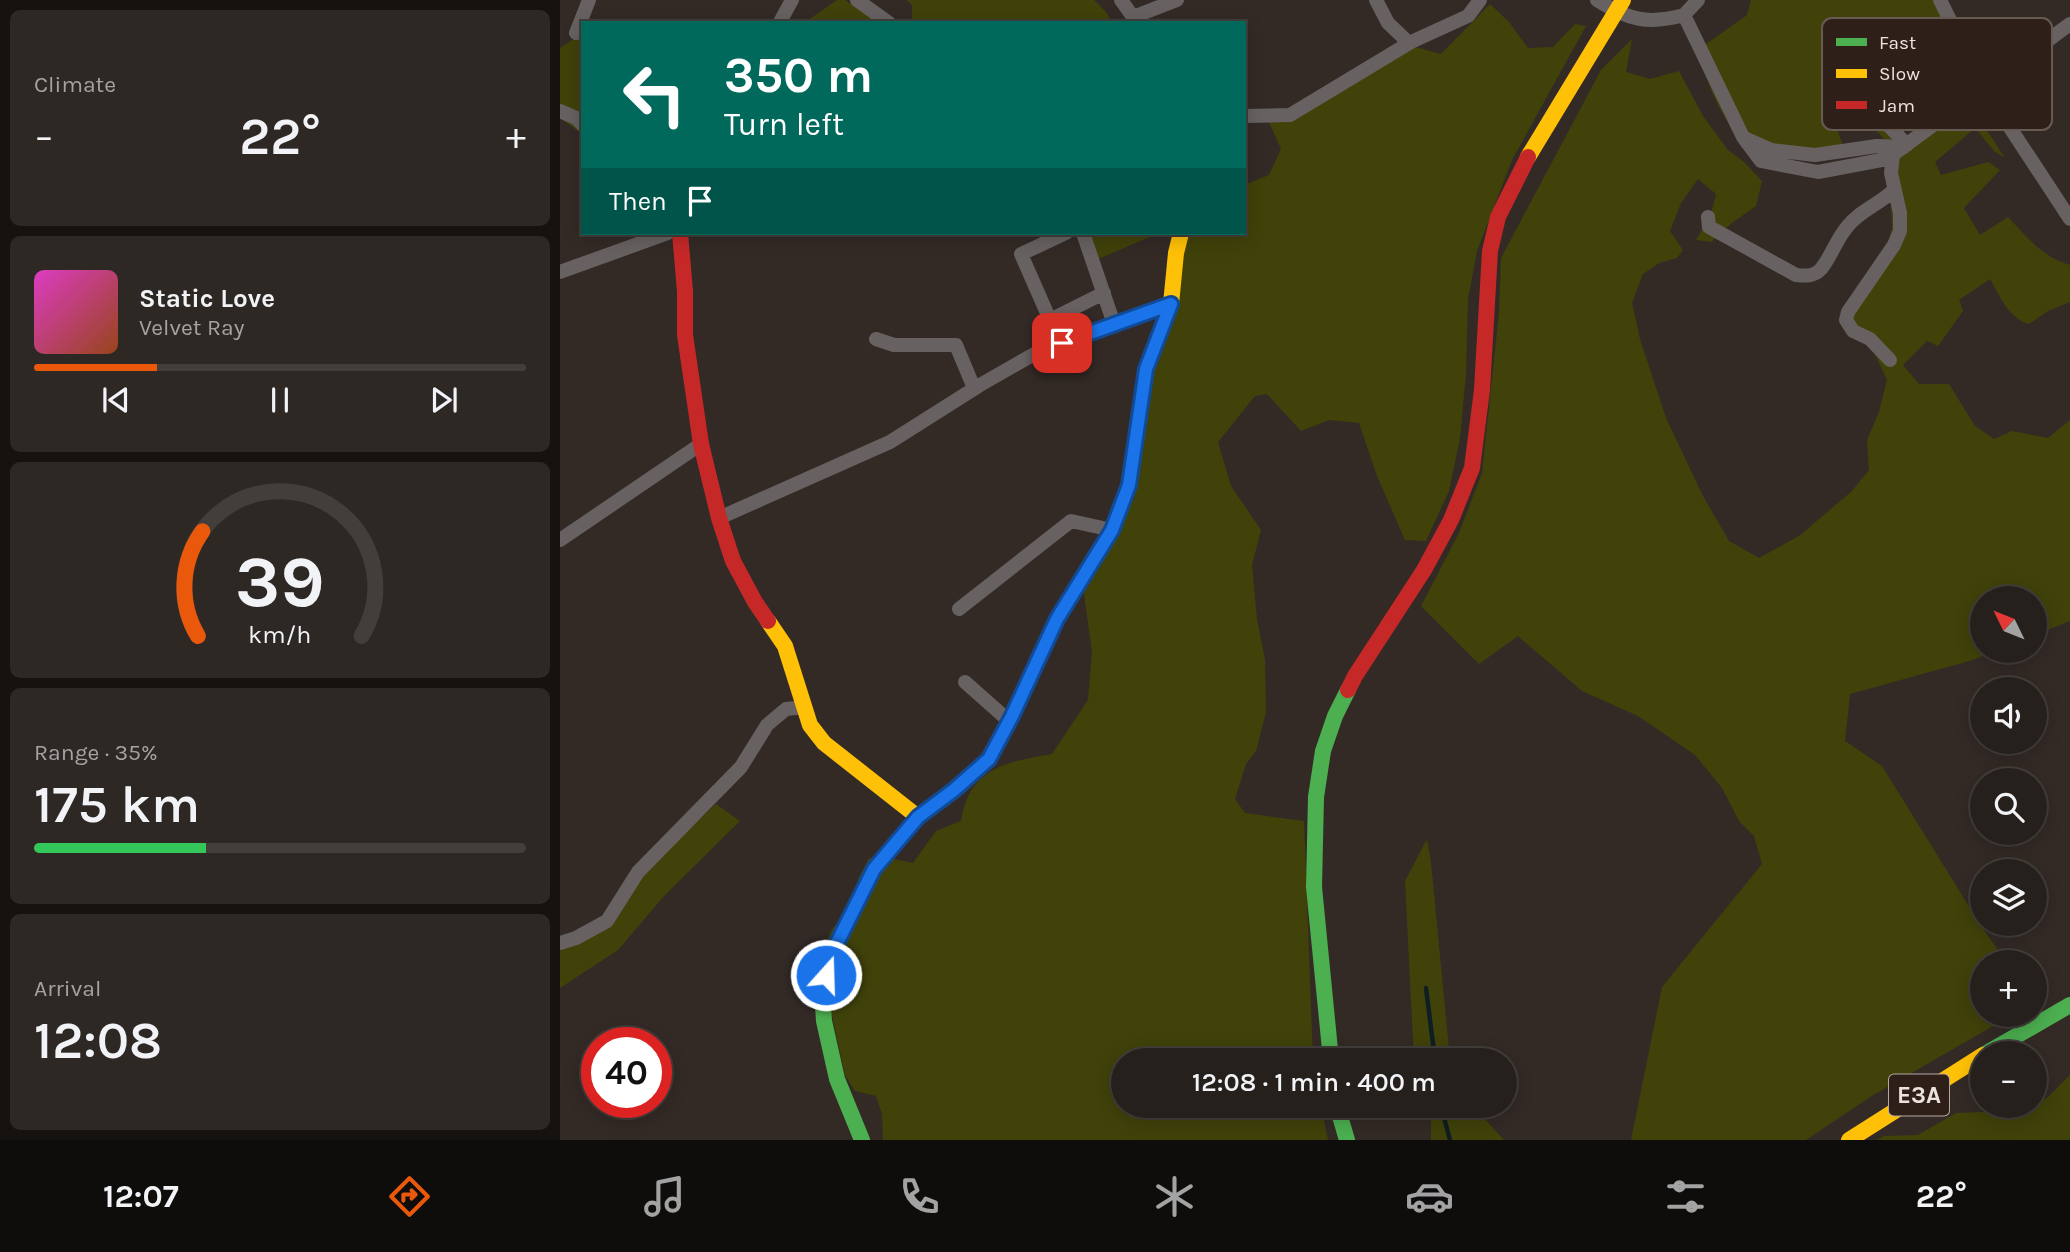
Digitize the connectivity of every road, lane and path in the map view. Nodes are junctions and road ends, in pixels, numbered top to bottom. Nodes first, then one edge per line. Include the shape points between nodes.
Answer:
1 (589, 0) edge
2 (792, 0) edge
3 (856, 0) edge
4 (1121, 0) edge
5 (1177, 0) edge
6 (1376, 0) edge
7 (1480, 0) edge
8 (1698, 0) edge
9 (1940, 0) edge
10 (1610, 3) edge
11 (1684, 15) junction
12 (1949, 18) edge
13 (781, 20) dead end
14 (1133, 20) edge
15 (886, 21) edge
16 (2070, 24) edge
17 (576, 33) dead end
18 (2052, 37) edge
19 (1409, 43) junction
20 (560, 111) edge
21 (1246, 116) edge
22 (581, 123) edge
23 (1892, 130) edge
24 (1927, 130) edge
25 (2012, 130) edge
26 (1901, 149) junction
27 (1894, 190) junction
28 (1708, 217) dead end
29 (2070, 219) edge
30 (662, 235) edge
31 (680, 235) edge
32 (1062, 235) edge
33 (1084, 235) edge
34 (1180, 235) edge
35 (560, 272) edge
36 (1104, 293) junction
37 (1171, 304) junction
38 (1114, 324) junction
39 (876, 340) dead end
40 (1890, 360) dead end
41 (974, 388) junction
42 (701, 444) junction
43 (719, 518) junction
44 (1112, 530) junction
45 (560, 540) edge
46 (959, 609) dead end
47 (965, 682) dead end
48 (805, 708) junction
49 (1009, 721) junction
50 (918, 817) junction
51 (560, 943) edge
52 (2070, 1005) edge
53 (2007, 1041) edge
54 (1330, 1048) edge
55 (1970, 1063) edge
56 (1341, 1118) edge
57 (1851, 1138) edge
58 (862, 1140) edge
59 (1347, 1140) edge

1 - 17 street
2 - 13 street
3 - 15 street
4 - 14 street
5 - 14 street
6 - 19 street via 1388,23
7 - 19 street via 1468,16
8 - 11 street
9 - 12 street
10 - 11 street via 1653,22
10 - 54 main road via 1498,217 1490,251 1482,390 1472,468 1424,570 1355,676 1323,751 1316,796 1314,887
11 - 26 street via 1743,137 1761,161 1818,172 1887,159
16 - 18 street
19 - 21 street via 1290,114
20 - 22 street
23 - 26 street
24 - 26 street
25 - 29 street
26 - 27 street via 1891,173
27 - 28 street via 1847,226 1820,270 1808,277 1796,275 1709,227
27 - 40 street via 1900,230 1846,320
30 - 35 street
31 - 42 main road via 685,335
32 - 36 street via 1021,254 1051,320
33 - 36 street
34 - 37 main road
36 - 38 street
37 - 38 street
37 - 44 main road via 1146,369 1129,485
38 - 41 street via 1036,353
39 - 41 street via 894,345 956,345
41 - 43 street via 890,442
42 - 43 main road
42 - 45 street
43 - 48 main road via 733,561 785,646
44 - 46 street via 1071,521
44 - 49 main road via 1057,619
47 - 49 street
48 - 50 main road via 810,725 824,743
48 - 51 street via 786,709 766,725 741,767 638,872 607,921
49 - 50 main road via 989,759
50 - 58 main road via 874,869 829,959 822,990 837,1079
52 - 53 main road, E3A
55 - 57 main road, E3A
56 - 59 main road

